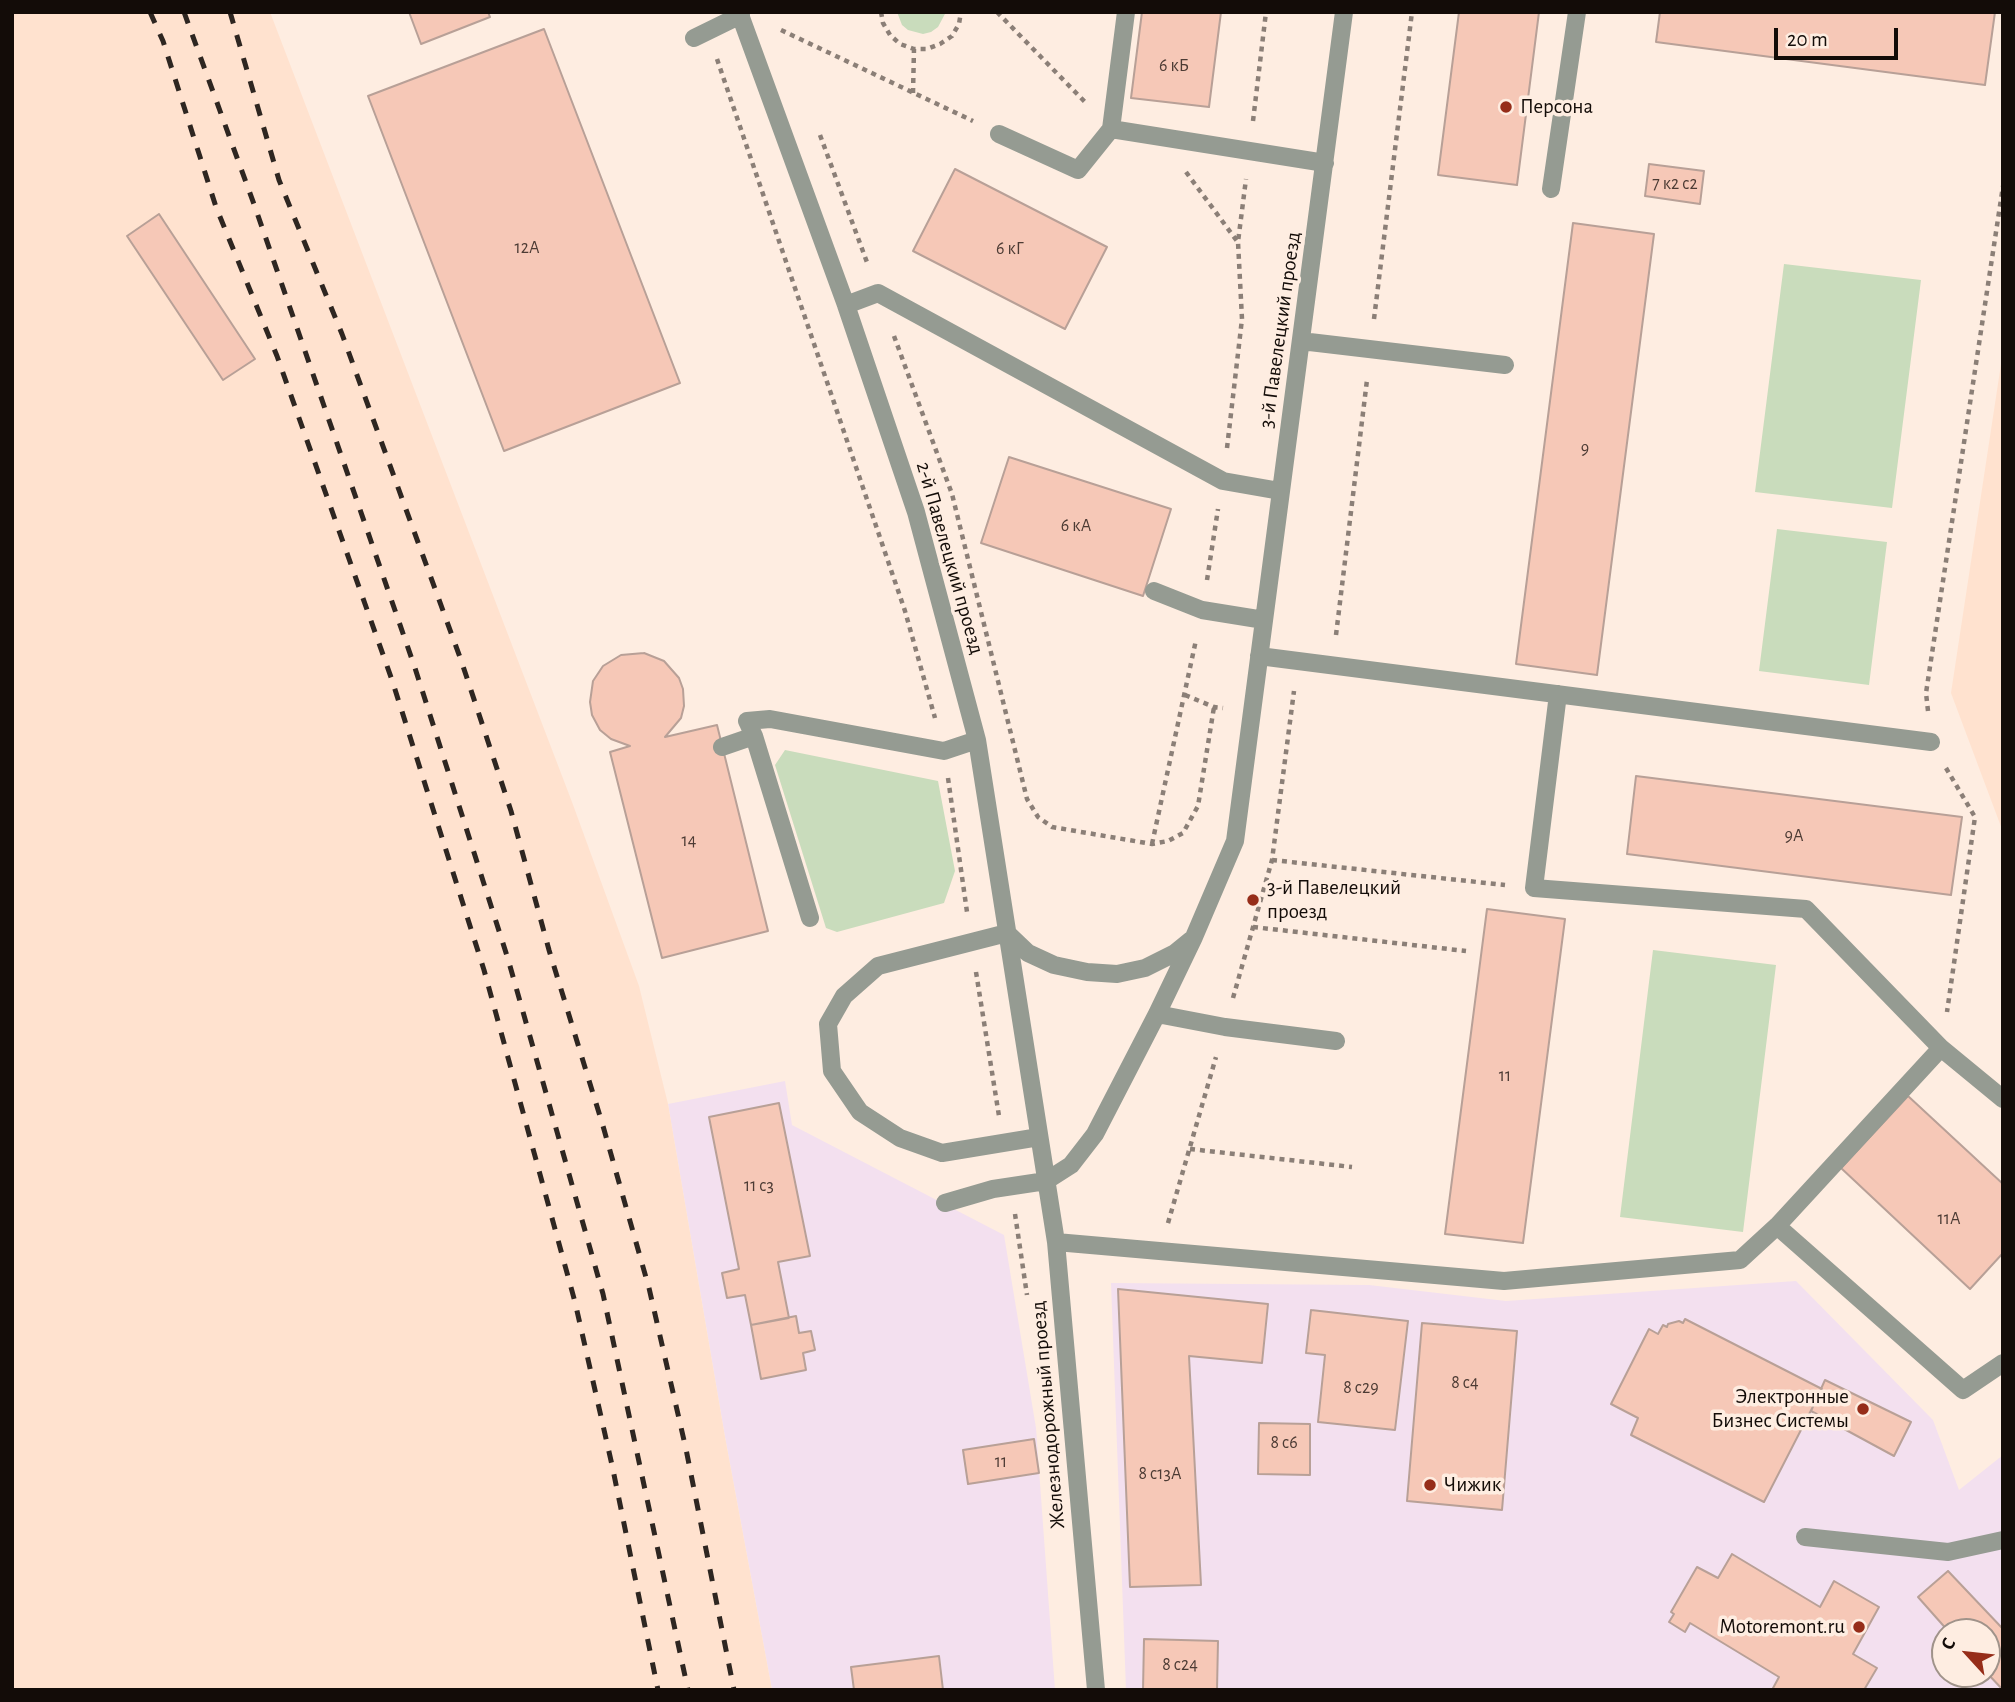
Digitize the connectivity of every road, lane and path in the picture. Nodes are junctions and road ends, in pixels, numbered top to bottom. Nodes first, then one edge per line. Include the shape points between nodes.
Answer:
1 (881, 12) edge
2 (961, 12) edge
3 (997, 12) edge
4 (1126, 12) edge
5 (1266, 12) edge
6 (1344, 12) edge
7 (1577, 12) edge
8 (740, 14) edge
9 (781, 30) dead end
10 (701, 35) joint
11 (914, 49) junction
12 (913, 93) junction
13 (1111, 129) junction
14 (999, 134) joint
15 (1158, 135) junction
16 (1250, 149) junction
17 (1325, 163) junction
18 (2003, 186) edge
19 (1550, 189) dead end
20 (1238, 242) dead end
21 (846, 305) junction
22 (1301, 341) junction
23 (1505, 365) dead end
24 (1280, 492) junction
25 (965, 548) dead end
26 (1154, 591) dead end
27 (1264, 620) junction
28 (1259, 656) junction
29 (1298, 659) junction
30 (1558, 694) junction
31 (1185, 695) dead end
32 (754, 736) junction
33 (977, 740) junction
34 (1931, 742) junction
35 (722, 747) dead end
36 (943, 751) junction
37 (1272, 860) junction
38 (1534, 888) junction
39 (810, 918) dead end
40 (1253, 927) junction
41 (1007, 933) junction
42 (1194, 937) junction
43 (972, 943) junction
44 (1466, 951) dead end
45 (1157, 1014) junction
46 (1225, 1027) junction
47 (1336, 1041) dead end
48 (1941, 1048) junction
49 (2003, 1099) edge
50 (1039, 1137) junction
51 (1003, 1143) junction
52 (1190, 1149) junction
53 (1352, 1167) dead end
54 (1046, 1181) junction
55 (1010, 1187) junction
56 (945, 1203) dead end
57 (1777, 1226) junction
58 (1056, 1242) junction
59 (1160, 1251) junction
60 (1029, 1307) dead end
61 (2003, 1363) edge
62 (1805, 1537) dead end
63 (2003, 1540) edge
64 (1096, 1690) edge

1 - 11 path via 890,35
2 - 11 path via 952,36 927,49
3 - 13 path
4 - 13 street
5 - 16 path
6 - 17 street, 3-й Павелецкий проезд
7 - 19 street
8 - 10 street
8 - 21 street, 2-й Павелецкий проезд
9 - 12 path
10 - 36 path via 905,611
11 - 12 path
12 - 14 path
13 - 14 street via 1078,170
13 - 15 street
15 - 16 street
15 - 20 path
16 - 17 street
17 - 22 street, 3-й Павелецкий проезд
18 - 34 path via 1926,693
21 - 24 street via 878,293 1223,481
21 - 33 street, 2-й Павелецкий проезд via 916,512
22 - 23 street
22 - 24 street, 3-й Павелецкий проезд
24 - 27 street, 3-й Павелецкий проезд
25 - 31 path via 1027,799 1038,817 1052,827 1152,844 1183,833 1198,806 1214,707
26 - 27 street via 1202,610
27 - 28 street, 3-й Павелецкий проезд
28 - 29 street
28 - 42 street, 3-й Павелецкий проезд via 1235,841
29 - 30 street
29 - 37 path
30 - 34 street
30 - 38 street
32 - 35 street
32 - 36 street via 747,721 770,719
32 - 39 street
33 - 36 street
33 - 41 street, 2-й Павелецкий проезд
34 - 48 path via 1975,817
36 - 43 path
37 - 38 path
37 - 40 path
38 - 48 street via 1806,909
40 - 44 path
40 - 46 path
41 - 42 street via 1028,953 1054,965 1117,974 1145,968
41 - 43 street
41 - 50 street, 2-й Павелецкий проезд
42 - 45 street, 3-й Павелецкий проезд
43 - 51 path
43 - 51 street via 878,966 844,996 828,1024 832,1071 860,1112 900,1138 943,1153
45 - 46 street
45 - 54 street, 3-й Павелецкий проезд via 1094,1134 1071,1165
46 - 47 street
46 - 52 path
48 - 49 street
48 - 57 street
50 - 51 street
50 - 54 street, Железнодорожный проезд
52 - 53 path
52 - 59 path
54 - 55 street
54 - 58 street, Железнодорожный проезд
55 - 56 street
55 - 60 path
57 - 59 street via 1740,1260 1504,1281
57 - 61 street via 1963,1390
58 - 59 street
58 - 64 street, Железнодорожный проезд
62 - 63 street via 1948,1552

